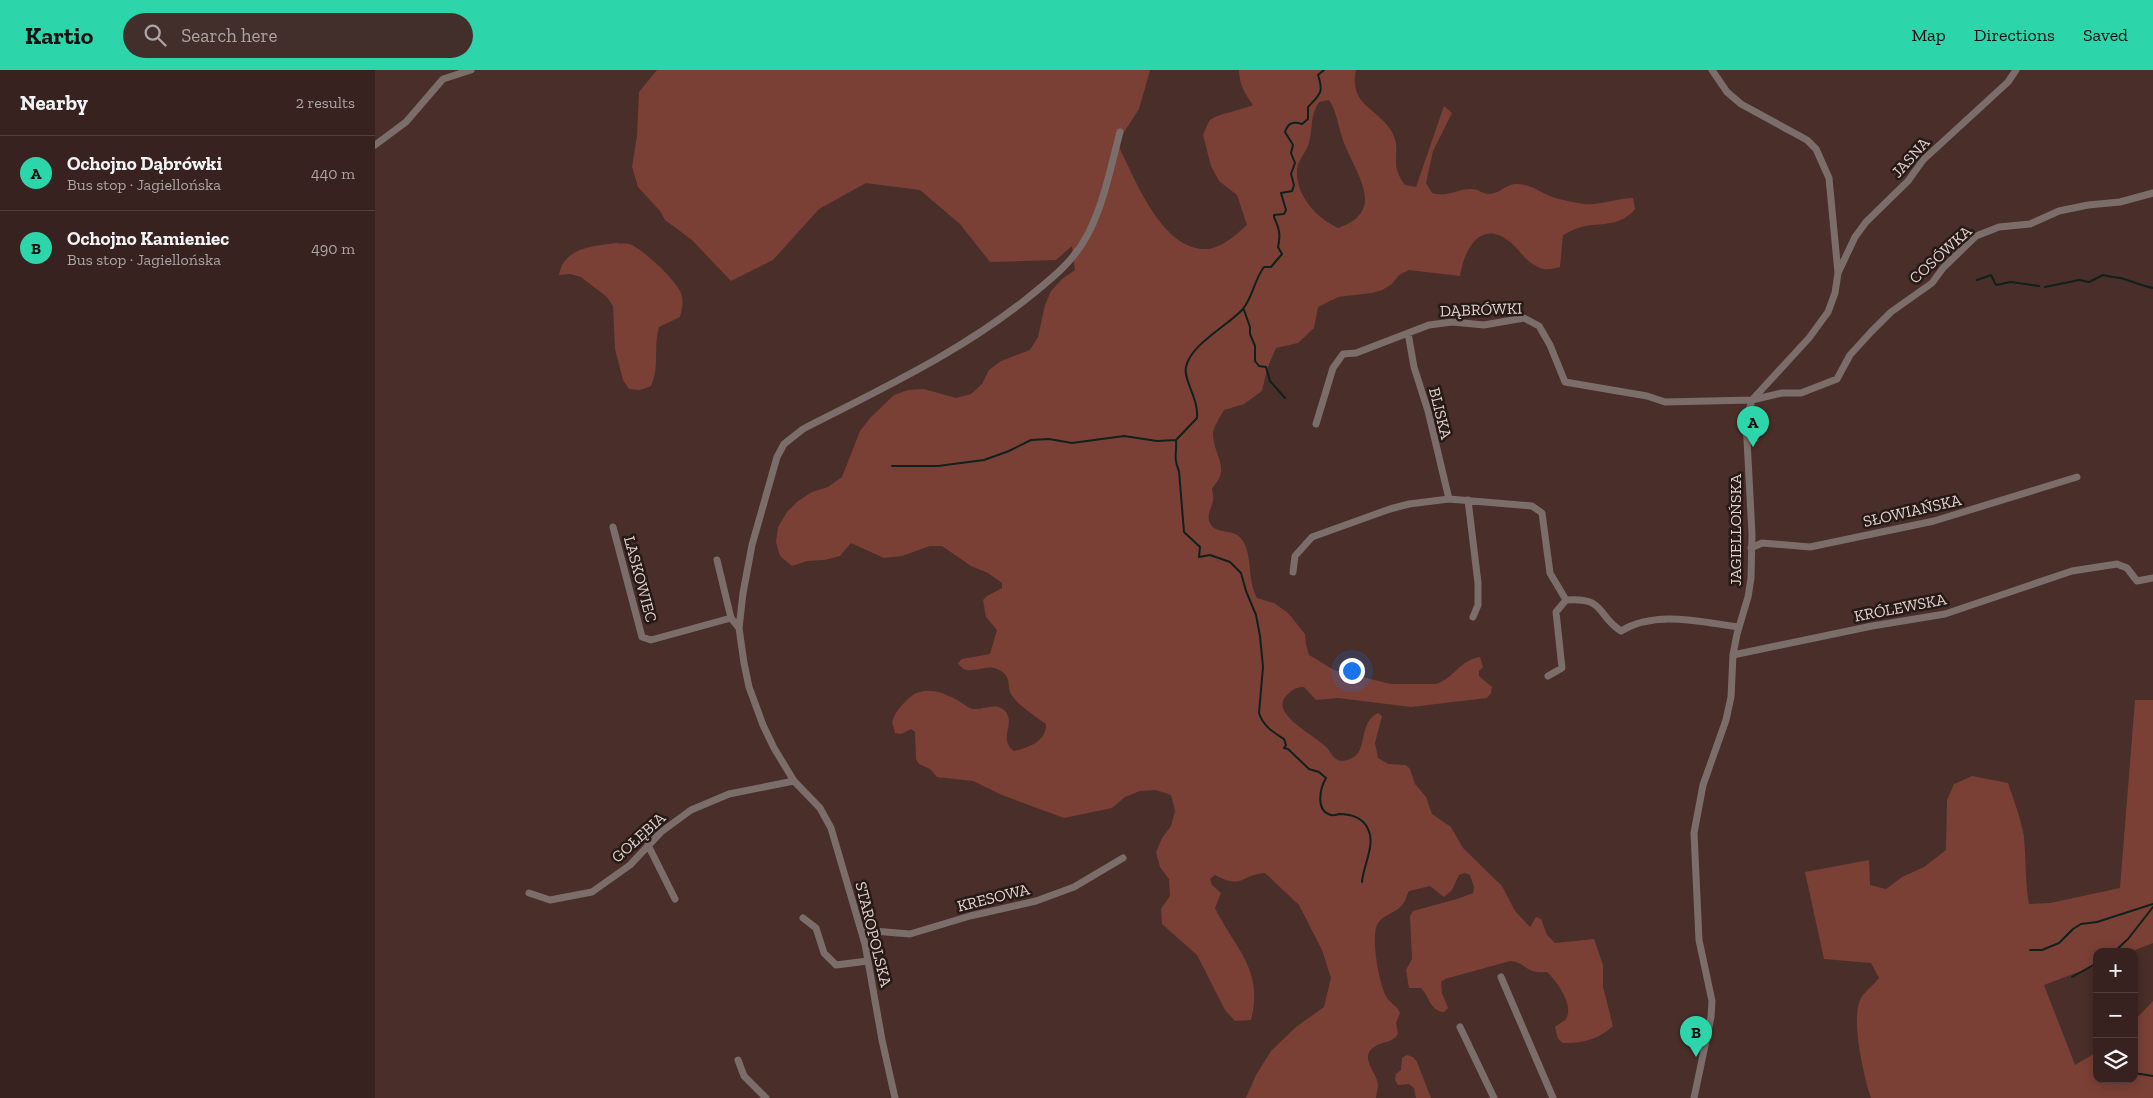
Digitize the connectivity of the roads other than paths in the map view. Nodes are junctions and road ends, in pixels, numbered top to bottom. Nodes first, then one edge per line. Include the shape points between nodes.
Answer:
1 (471, 70) edge
2 (1712, 70) edge
3 (2016, 70) edge
4 (1120, 132) dead end
5 (375, 145) edge
6 (2153, 193) edge
7 (1838, 273) junction
8 (1408, 333) junction
9 (1751, 400) junction
10 (1316, 424) dead end
11 (2077, 477) dead end
12 (1449, 499) junction
13 (1468, 500) junction
14 (613, 527) dead end
15 (1751, 548) junction
16 (717, 560) dead end
17 (1293, 572) dead end
18 (2153, 578) edge
19 (1565, 600) junction
20 (1473, 617) dead end
21 (731, 618) junction
22 (1739, 627) junction
23 (739, 628) junction
24 (1733, 655) junction
25 (1548, 676) dead end
26 (794, 781) junction
27 (648, 845) junction
28 (1123, 858) dead end
29 (529, 893) dead end
30 (675, 899) dead end
31 (803, 918) dead end
32 (861, 930) junction
33 (868, 961) junction
34 (1501, 977) dead end
35 (1460, 1027) dead end
36 (738, 1060) dead end
37 (766, 1098) edge
38 (895, 1098) edge
39 (1494, 1098) edge
40 (1553, 1098) edge
41 (1694, 1098) edge

1 - 5 street via 443,79 407,122
2 - 7 street via 1727,92 1741,104 1807,140 1816,149 1829,178
3 - 7 street, JASNA via 2008,82 1923,160 1866,222
4 - 23 street via 1088,234 1069,264 968,342 803,429 785,444 777,456 752,545
6 - 9 street, COSÓWKA via 2059,212 2030,224 1999,227 1975,236 1932,283 1891,312 1871,332 1837,379 1801,393
7 - 9 street via 1828,312 1809,338
8 - 9 street, DĄBRÓWKI via 1453,322 1484,324 1524,318 1539,326 1565,382 1665,402
8 - 10 street, DĄBRÓWKI via 1356,353 1343,354 1333,368
8 - 12 street, BLISKA
9 - 15 street, JAGIELLOŃSKA via 1747,421
11 - 15 street, SŁOWIAŃSKA via 1934,521 1810,547 1762,543
12 - 13 street
12 - 17 street via 1390,509 1312,537 1295,556
13 - 19 street via 1532,506 1542,513 1549,573
13 - 20 street via 1478,583 1478,606
14 - 21 street, LASKOWIEC via 642,636 651,640
15 - 22 street, JAGIELLOŃSKA via 1748,597
16 - 21 street
18 - 24 street, KRÓLEWSKA via 2137,581 2127,568 2117,564 2072,571 1945,614
19 - 22 street via 1577,599 1599,606 1621,631 1647,620 1668,618
19 - 25 street via 1556,612 1562,668
21 - 23 street
22 - 24 street, JAGIELLOŃSKA
23 - 26 street, STAROPOLSKA via 749,687 773,748
24 - 41 street, JAGIELLOŃSKA via 1731,697 1720,741 1703,785 1694,833 1699,940 1712,1001
26 - 27 street, GOŁĘBIA via 729,794 691,810
26 - 32 street, STAROPOLSKA via 820,808 831,828
27 - 29 street, GOŁĘBIA via 630,865 592,892 550,900
27 - 30 street
28 - 32 street, KRESOWA via 1074,887 1037,901 909,934
31 - 33 street via 816,928 824,953 835,965
32 - 33 street, STAROPOLSKA
33 - 38 street, STAROPOLSKA
34 - 40 street
35 - 39 street
36 - 37 street via 744,1076

